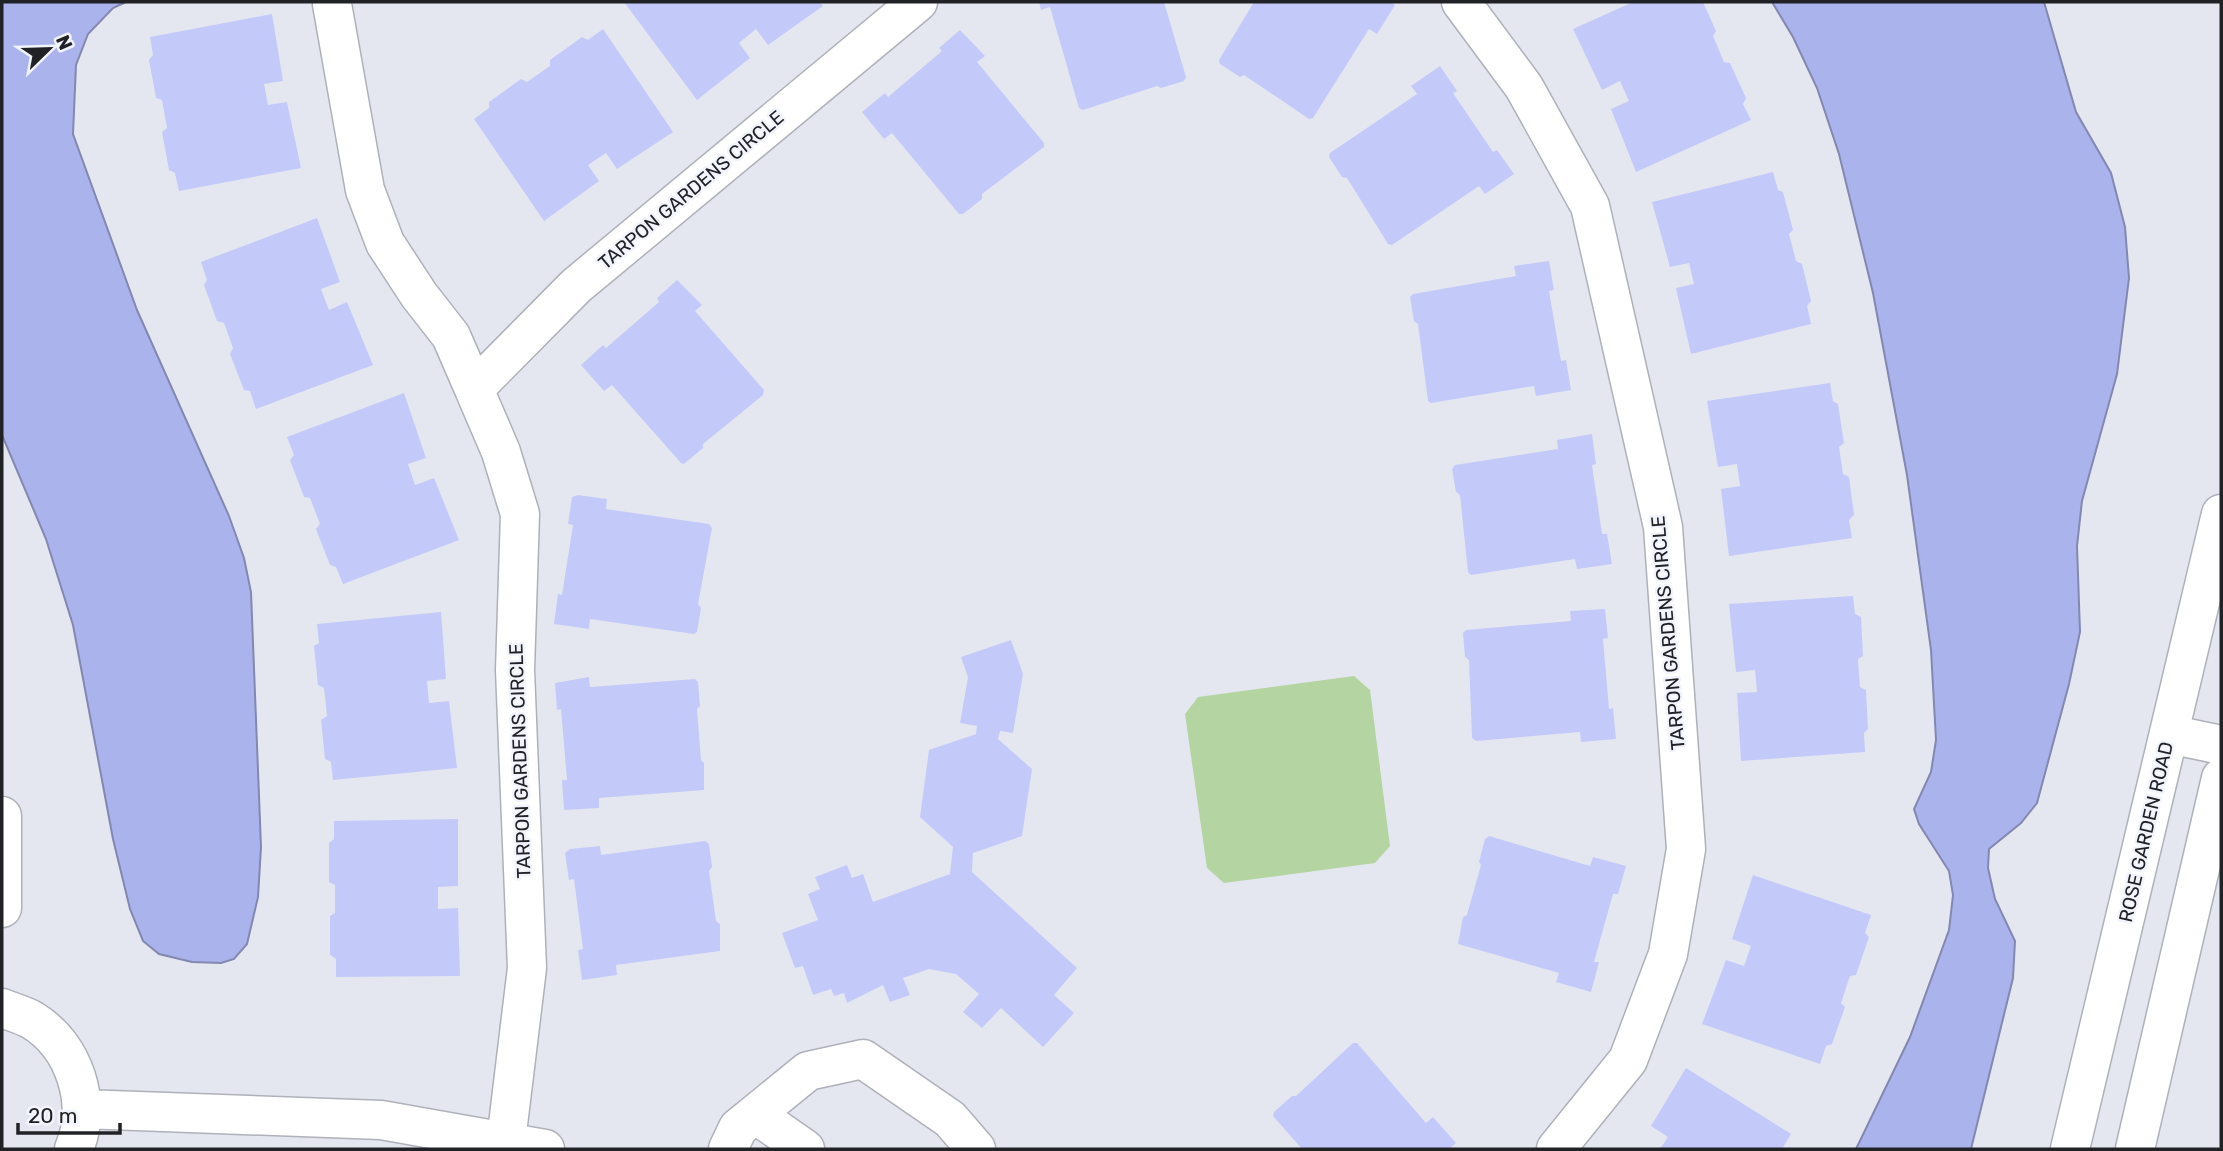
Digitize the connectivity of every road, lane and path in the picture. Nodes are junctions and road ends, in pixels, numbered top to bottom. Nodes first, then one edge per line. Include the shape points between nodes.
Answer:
1 (918, 2) edge
2 (1461, 2) edge
3 (332, 4) dead end
4 (474, 389) junction
5 (2221, 514) edge
6 (2169, 734) junction
7 (2221, 745) edge
8 (2221, 778) edge
9 (2, 816) edge
10 (2, 908) edge
11 (2, 1008) edge
12 (83, 1109) junction
13 (755, 1114) junction
14 (506, 1142) junction
15 (74, 1149) edge
16 (545, 1149) edge
17 (728, 1149) edge
18 (805, 1149) edge
19 (976, 1149) edge
20 (1556, 1149) edge
21 (2070, 1149) edge
22 (2135, 1149) edge

1 - 4 street, TARPON GARDENS CIRCLE via 576,286
2 - 20 street, TARPON GARDENS CIRCLE via 1524,87 1590,206 1662,527 1686,849 1670,941 1628,1060
3 - 4 street, TARPON GARDENS CIRCLE via 369,201 385,243 451,336
4 - 14 street, TARPON GARDENS CIRCLE via 501,452 520,514 515,670 527,968
5 - 6 street, ROSE GARDEN ROAD
6 - 7 street
6 - 21 street, ROSE GARDEN ROAD
8 - 22 street
9 - 10 street
11 - 12 street via 33,1020 59,1044 76,1074
12 - 14 street via 381,1120
12 - 15 street
13 - 17 street via 738,1128
13 - 18 street
13 - 19 street via 808,1071 863,1059 950,1119
14 - 16 street

